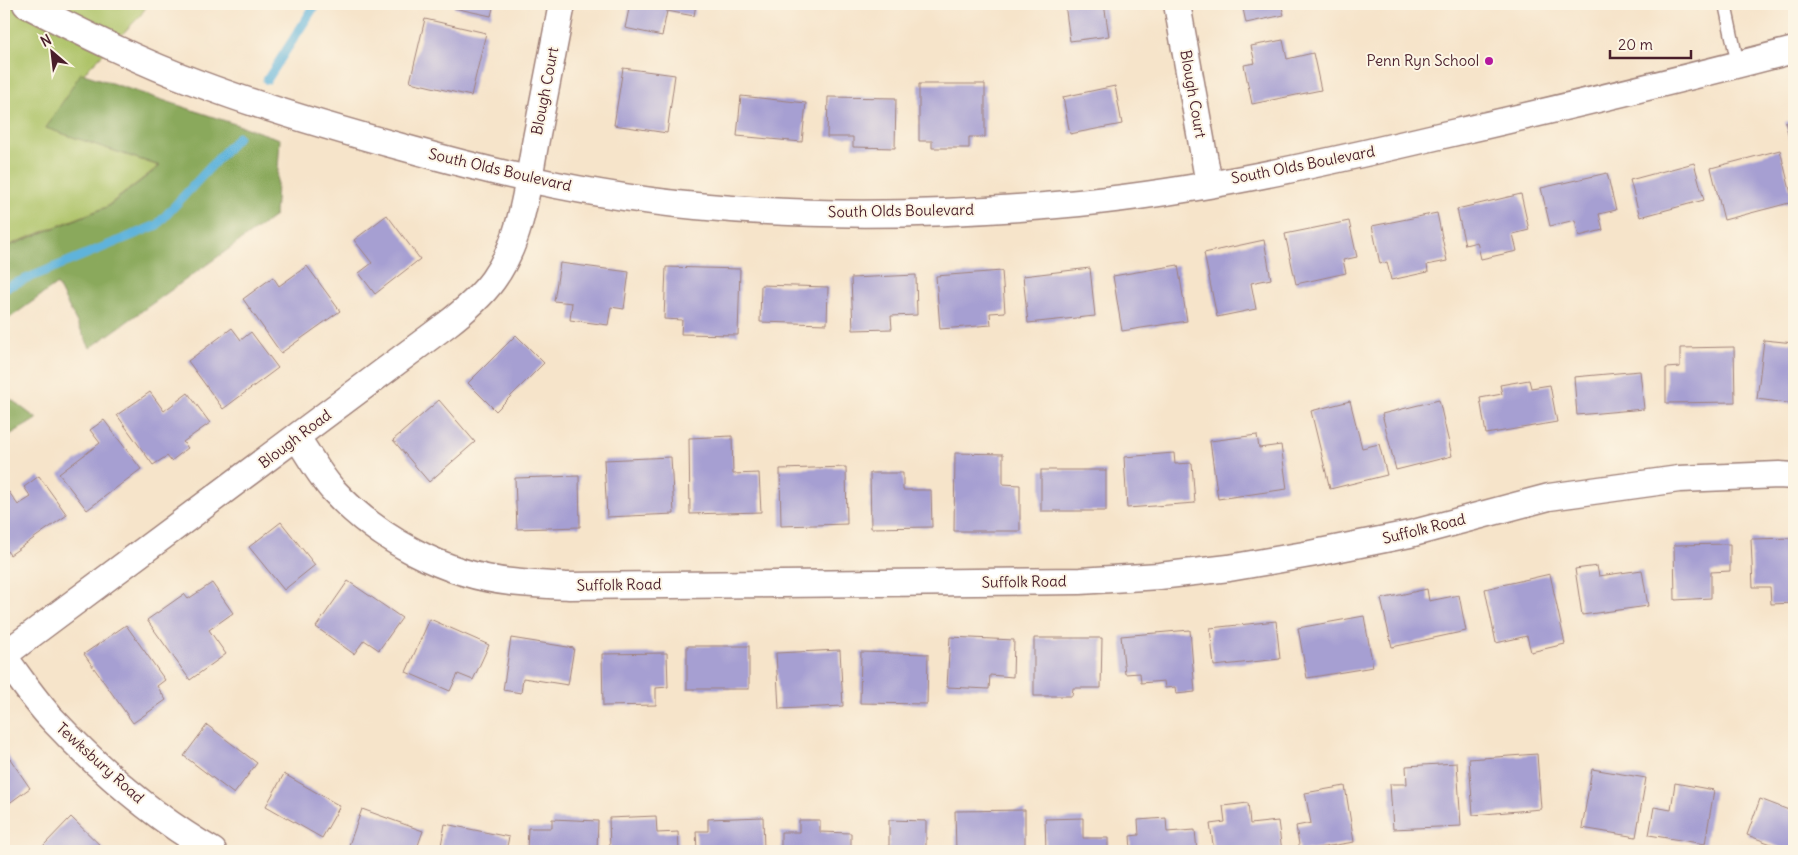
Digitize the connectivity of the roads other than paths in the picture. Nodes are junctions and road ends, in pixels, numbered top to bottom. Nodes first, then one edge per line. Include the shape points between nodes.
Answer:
1 (26, 4) edge
2 (562, 4) edge
3 (1177, 4) edge
4 (1725, 4) edge
5 (1794, 50) edge
6 (1738, 65) junction
7 (529, 179) junction
8 (1209, 184) junction
9 (297, 438) junction
10 (1794, 476) edge
11 (4, 656) edge
12 (212, 851) edge

1 - 7 street, South Olds Boulevard via 159,68 290,116
2 - 7 street, Blough Court
3 - 8 street, Blough Court
4 - 6 lane
5 - 6 street, South Olds Boulevard
6 - 8 street, South Olds Boulevard via 1339,159
7 - 8 street, South Olds Boulevard via 694,206 853,214 1079,203
7 - 9 street, Blough Road via 518,227 508,253 492,281 472,304
9 - 10 street, Suffolk Road via 333,490 358,514 386,535 436,563 511,582 569,586 1021,582 1159,576 1238,566 1400,536 1549,497 1679,479
9 - 11 street, Blough Road
11 - 12 street, Tewksbury Road via 52,719 112,779 175,828

